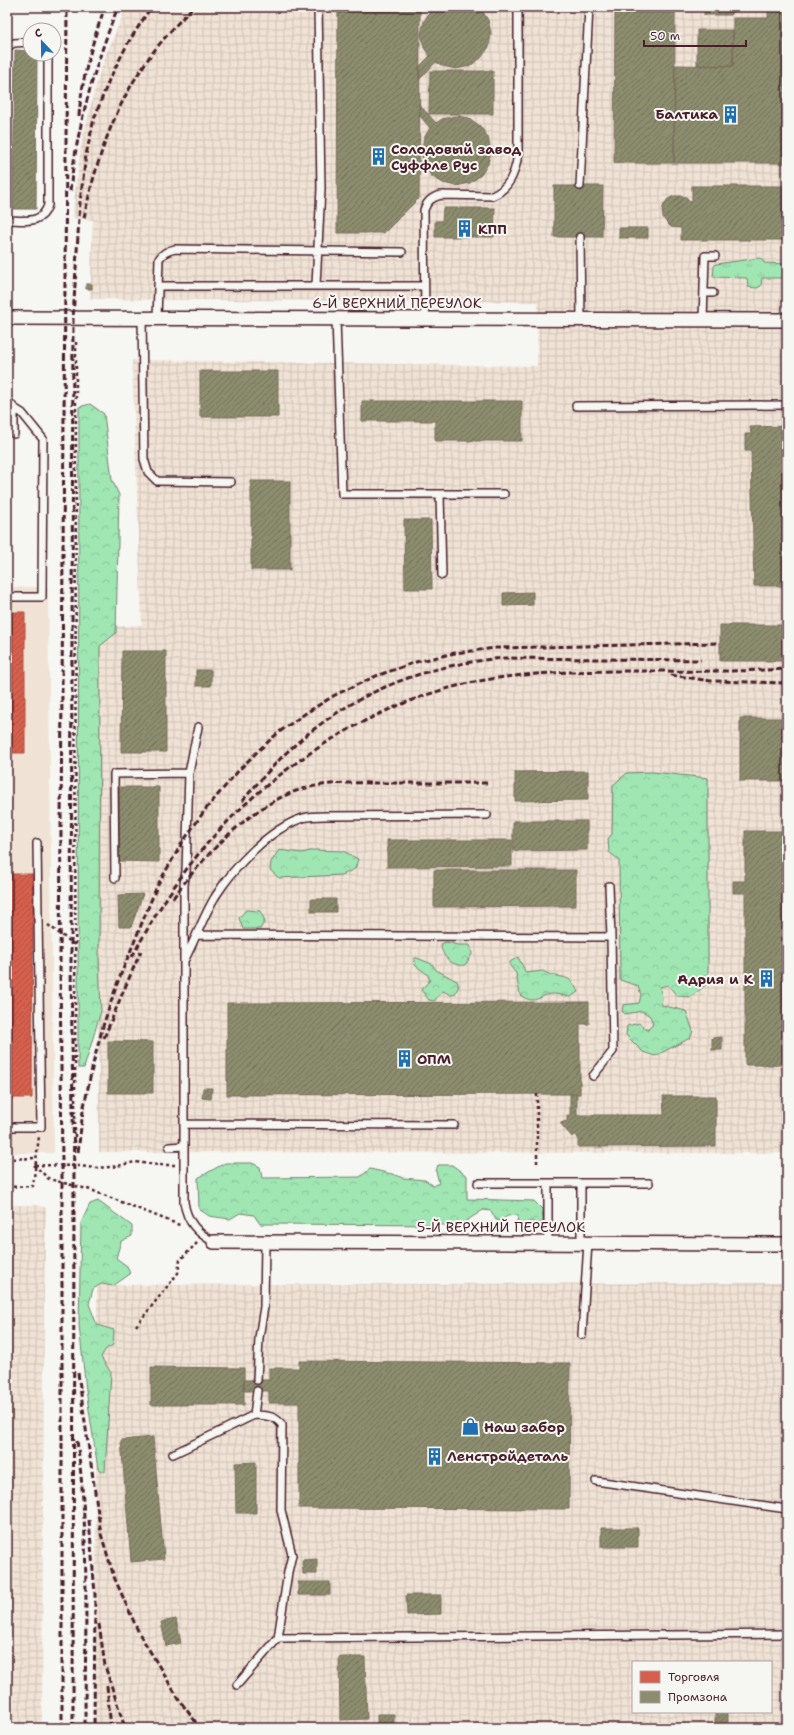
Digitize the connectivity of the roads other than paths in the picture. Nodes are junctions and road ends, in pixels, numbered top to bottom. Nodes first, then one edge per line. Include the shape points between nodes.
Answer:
1 (318, 7) edge
2 (518, 7) edge
3 (589, 7) edge
4 (22, 42) edge
5 (7, 47) edge
6 (48, 62) edge
7 (580, 186) dead end
8 (7, 220) edge
9 (580, 237) dead end
10 (318, 250) junction
11 (402, 252) dead end
12 (715, 256) dead end
13 (316, 285) junction
14 (158, 286) junction
15 (424, 286) junction
16 (704, 293) junction
17 (713, 293) dead end
18 (7, 318) edge
19 (142, 318) junction
20 (156, 318) junction
21 (336, 319) junction
22 (425, 319) junction
23 (581, 320) junction
24 (703, 320) junction
25 (787, 320) edge
26 (7, 399) edge
27 (787, 405) edge
28 (576, 406) dead end
29 (14, 408) junction
30 (14, 434) dead end
31 (231, 482) dead end
32 (440, 494) junction
33 (504, 494) dead end
34 (442, 575) dead end
35 (7, 597) edge
36 (198, 727) dead end
37 (189, 773) junction
38 (487, 815) dead end
39 (37, 843) dead end
40 (115, 878) dead end
41 (609, 886) dead end
42 (198, 935) junction
43 (611, 937) junction
44 (183, 963) junction
45 (593, 1076) dead end
46 (185, 1124) junction
47 (454, 1126) dead end
48 (7, 1127) edge
49 (184, 1146) junction
50 (169, 1147) dead end
51 (649, 1182) dead end
52 (478, 1183) dead end
53 (548, 1183) junction
54 (581, 1183) junction
55 (209, 1240) joint
56 (265, 1243) junction
57 (548, 1243) junction
58 (585, 1243) junction
59 (787, 1244) edge
60 (582, 1334) dead end
61 (257, 1380) dead end
62 (257, 1391) dead end
63 (254, 1415) junction
64 (173, 1454) dead end
65 (596, 1481) dead end
66 (787, 1509) edge
67 (787, 1634) edge
68 (278, 1638) junction
69 (237, 1684) dead end

1 - 10 lane
2 - 15 lane via 516,167 505,187 492,196 441,195 434,196 426,204
3 - 7 lane
4 - 5 lane
6 - 8 lane via 48,205 46,212 35,220
9 - 23 lane
10 - 11 lane
10 - 13 lane
10 - 14 lane via 175,249 162,254 159,259
12 - 16 lane via 705,256
13 - 14 lane
13 - 15 lane
14 - 20 lane
15 - 22 lane
16 - 17 lane
16 - 24 lane
18 - 19 street, 6-Й ВЕРХНИЙ ПЕРЕУЛОК
19 - 20 street, 6-Й ВЕРХНИЙ ПЕРЕУЛОК
19 - 31 lane via 144,459 148,472 157,480
20 - 21 street, 6-Й ВЕРХНИЙ ПЕРЕУЛОК
21 - 22 street, 6-Й ВЕРХНИЙ ПЕРЕУЛОК
21 - 32 lane via 342,494
22 - 23 street, 6-Й ВЕРХНИЙ ПЕРЕУЛОК
23 - 24 street, 6-Й ВЕРХНИЙ ПЕРЕУЛОК
24 - 25 street, 6-Й ВЕРХНИЙ ПЕРЕУЛОК
26 - 29 lane
27 - 28 lane
29 - 30 lane
29 - 35 lane via 22,413 43,439 42,597
32 - 33 lane
32 - 34 lane
36 - 37 lane
37 - 40 lane via 114,774
37 - 44 lane
38 - 42 lane via 325,816 305,818 288,824 266,840 229,877 215,898
39 - 48 lane via 41,1127
41 - 43 lane
42 - 43 lane
42 - 44 lane
43 - 45 lane via 613,1051
44 - 46 lane
46 - 47 lane
46 - 49 lane
49 - 50 lane
49 - 55 lane via 185,1211 196,1230
51 - 54 lane
52 - 53 lane
53 - 54 lane
53 - 57 lane
54 - 58 lane
55 - 56 street, 5-Й ВЕРХНИЙ ПЕРЕУЛОК
56 - 57 street, 5-Й ВЕРХНИЙ ПЕРЕУЛОК
56 - 61 lane via 264,1307 259,1338
57 - 58 street, 5-Й ВЕРХНИЙ ПЕРЕУЛОК
58 - 59 street, 5-Й ВЕРХНИЙ ПЕРЕУЛОК
58 - 60 lane
62 - 63 lane
63 - 64 lane
63 - 68 lane via 271,1416 282,1425 281,1510 292,1555
65 - 66 lane
67 - 68 lane
68 - 69 lane

